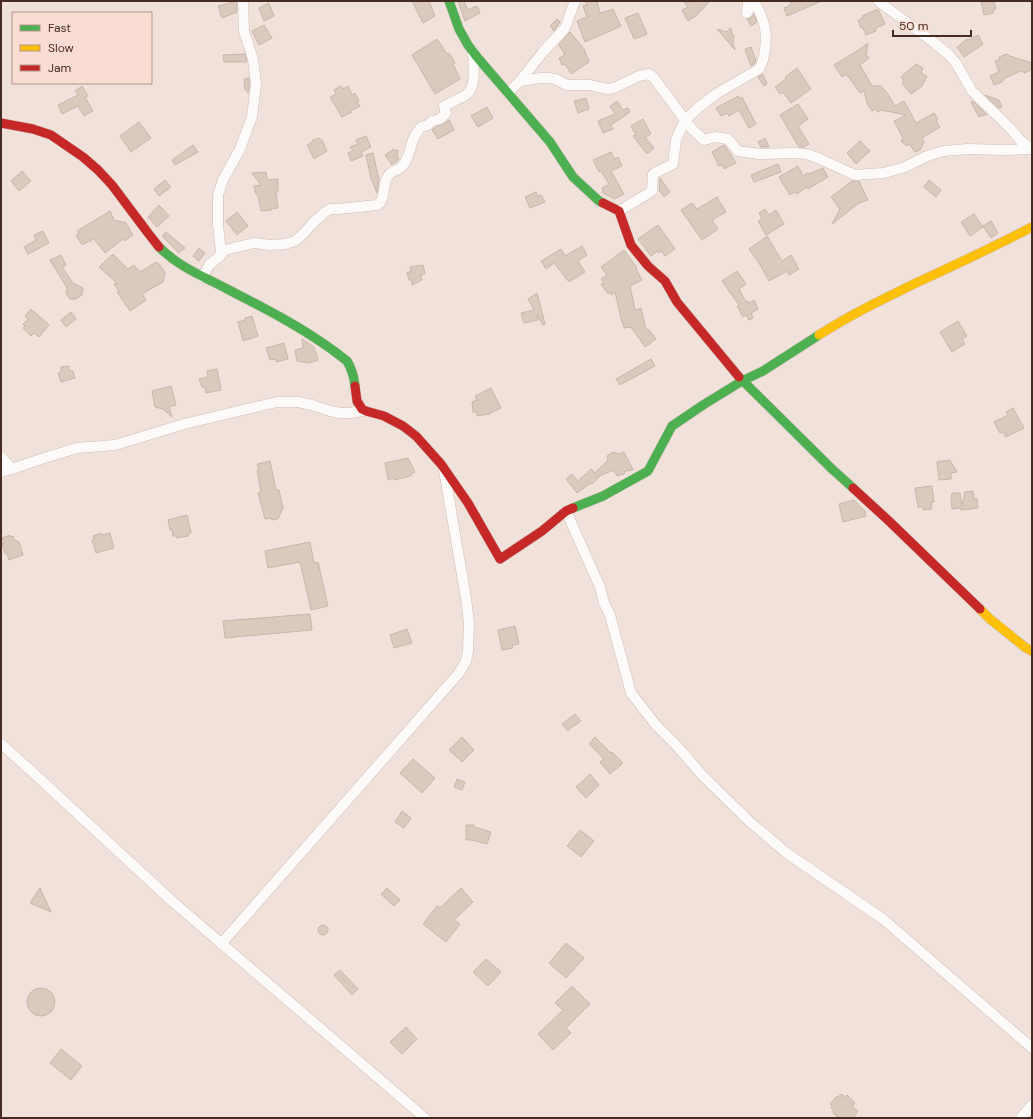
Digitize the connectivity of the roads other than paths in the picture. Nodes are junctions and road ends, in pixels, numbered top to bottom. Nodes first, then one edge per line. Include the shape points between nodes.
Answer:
1 (243, 1) edge
2 (449, 1) edge
3 (575, 1) edge
4 (748, 1) edge
5 (754, 1) edge
6 (878, 1) edge
7 (473, 51) junction
8 (520, 81) junction
9 (508, 93) junction
10 (685, 120) junction
11 (1, 123) edge
12 (1032, 149) edge
13 (619, 211) junction
14 (1032, 227) edge
15 (219, 257) junction
16 (202, 276) junction
17 (742, 380) junction
18 (363, 411) junction
19 (1, 457) edge
20 (444, 466) junction
21 (12, 469) junction
22 (1, 472) edge
23 (566, 511) junction
24 (1032, 651) edge
25 (1, 744) edge
26 (221, 944) junction
27 (1032, 1048) edge
28 (1032, 1105) edge
29 (425, 1118) edge
30 (1021, 1118) edge

1 - 15 street via 244,31 253,59 256,84 252,118 218,195 221,252
2 - 7 street via 459,29
3 - 8 street via 565,28
4 - 5 street via 747,13
5 - 10 street via 766,29 762,65 716,94
6 - 12 street via 948,54 972,91 1021,142
7 - 9 street
7 - 15 street via 472,88 444,106 446,113 440,119 421,127 404,165 391,171 387,176 380,203 330,209 295,241 270,245 254,243 225,250
8 - 9 street
8 - 10 street via 548,78 567,85 589,85 608,89 649,74
9 - 13 street via 550,142 573,177 599,201
10 - 12 street via 704,140 715,137 728,139 738,151 759,154 807,154 855,175 884,173 944,151
10 - 13 street via 676,140 673,164 653,174 652,191
11 - 16 street via 52,135 85,158 111,183 162,250 187,270
13 - 17 street via 631,245 648,266 665,281 677,302
14 - 17 street via 871,305 763,371
15 - 16 street via 210,264
16 - 18 street via 302,329 347,361
17 - 23 street via 672,426 648,471 603,496
17 - 24 street via 990,619
18 - 20 street via 379,414 401,425
18 - 21 street via 340,413 298,402 277,402 184,424 115,445 77,448
19 - 21 street
20 - 23 street via 476,515 500,559 542,531
20 - 26 street via 469,623 466,661 454,679
21 - 22 street
23 - 27 street via 610,615 631,693 656,725 750,822 788,854 883,919
25 - 26 street
26 - 29 street
28 - 30 street

